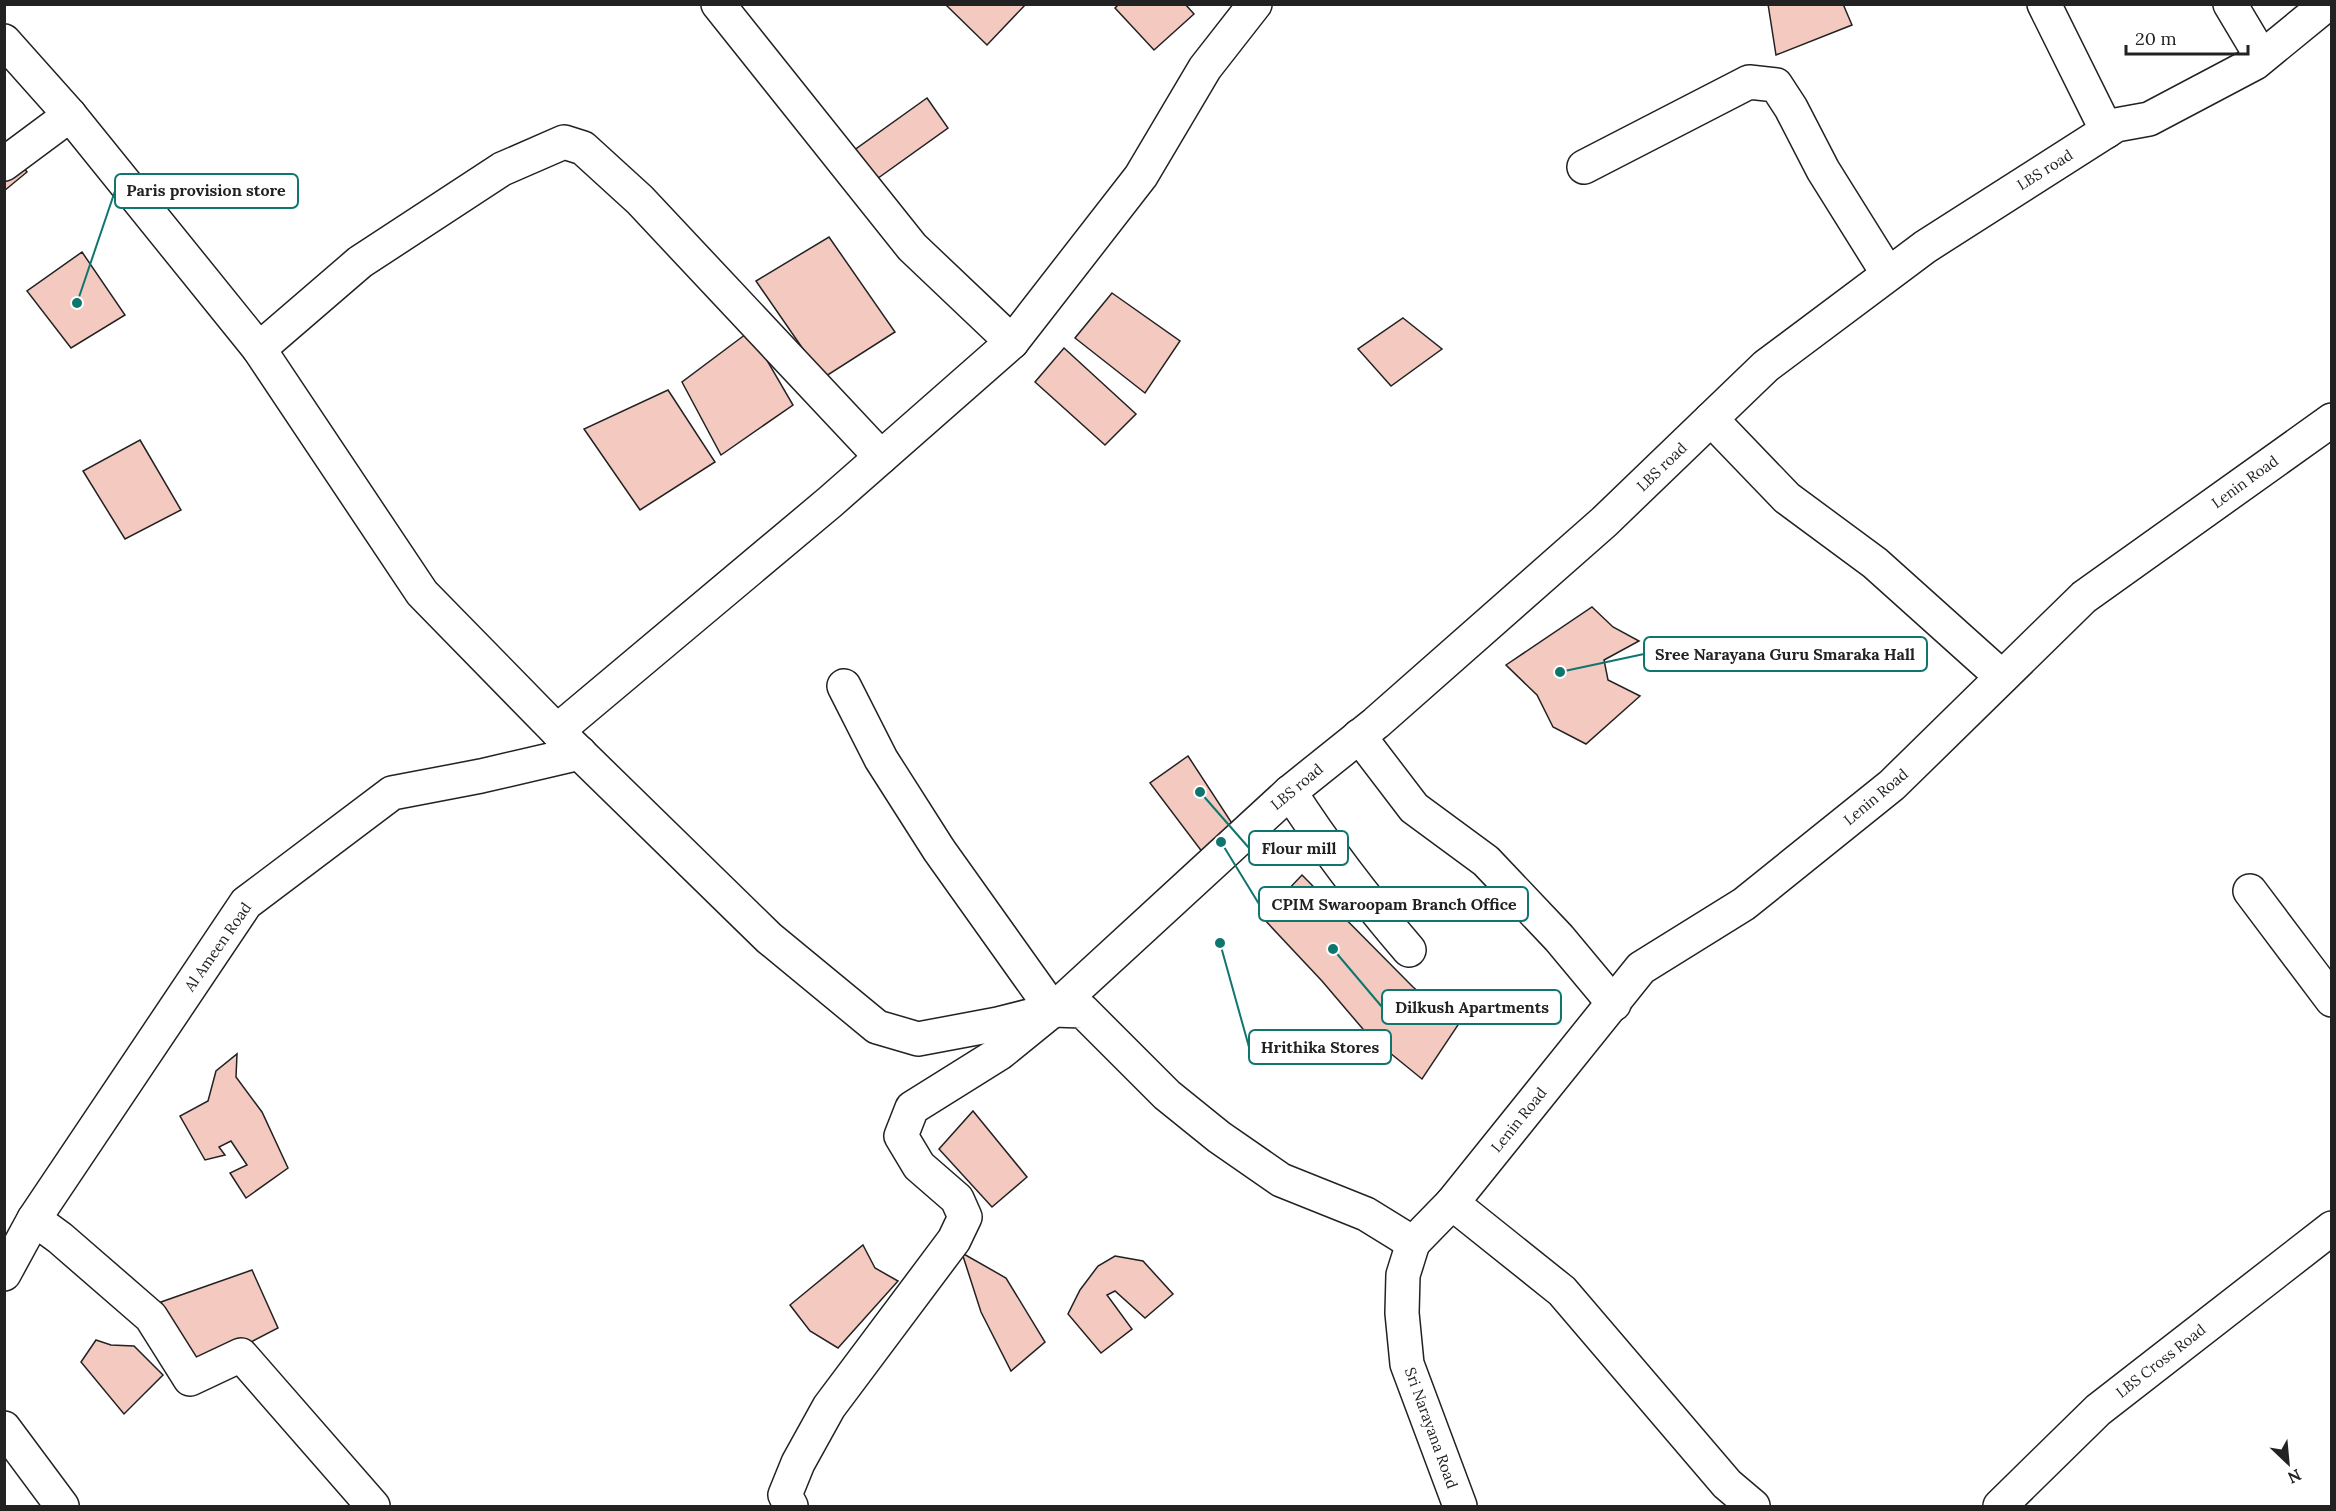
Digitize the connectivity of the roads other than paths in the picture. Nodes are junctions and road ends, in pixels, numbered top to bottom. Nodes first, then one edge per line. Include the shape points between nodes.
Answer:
1 (718, 4) edge
2 (1255, 4) edge
3 (2044, 4) edge
4 (2230, 4) edge
5 (2327, 4) edge
6 (4, 40) edge
7 (2261, 56) junction
8 (70, 115) junction
9 (2107, 131) junction
10 (4, 164) edge
11 (1584, 167) dead end
12 (1888, 274) junction
13 (1012, 342) junction
14 (259, 349) junction
15 (1711, 419) junction
16 (2331, 420) edge
17 (881, 457) junction
18 (2002, 677) junction
19 (844, 686) dead end
20 (557, 731) junction
21 (1359, 736) junction
22 (580, 753) junction
23 (1290, 792) junction
24 (2250, 891) dead end
25 (1409, 950) dead end
26 (2331, 1000) edge
27 (1614, 1004) junction
28 (1053, 1010) junction
29 (1452, 1203) junction
30 (34, 1219) junction
31 (2331, 1228) edge
32 (1413, 1243) junction
33 (4, 1274) edge
34 (4, 1428) edge
35 (62, 1506) edge
36 (373, 1506) edge
37 (791, 1506) edge
38 (1460, 1506) edge
39 (1753, 1506) edge
40 (2000, 1506) edge

1 - 13 street via 912,247
2 - 13 street via 1205,68 1141,176
3 - 9 street
4 - 7 street
5 - 7 street, LBS road
6 - 8 street
7 - 9 street, LBS road via 2149,119 2116,125
8 - 10 street
8 - 14 street
9 - 12 street, LBS road
11 - 12 street via 1749,82 1776,85
12 - 15 street, LBS road via 1766,366
13 - 17 street
14 - 17 street via 360,262 502,169 564,142 583,148 640,200
14 - 20 street via 422,593
15 - 18 street via 1787,498 1875,563
15 - 21 street, LBS road via 1604,522
16 - 18 street, Lenin Road via 2084,597
17 - 20 street
18 - 27 street, Lenin Road via 1893,785 1744,904 1641,968
19 - 28 street via 881,759 939,850
20 - 22 street
21 - 23 street, LBS road
21 - 27 street via 1414,808 1486,861 1559,938
22 - 28 street via 769,938 877,1027 918,1039
22 - 30 street, Al Ameen Road via 392,793 246,903
23 - 25 street via 1322,842
23 - 28 street, LBS road
24 - 26 street
27 - 29 street, Lenin Road
28 - 32 street via 1083,1011 1167,1095 1281,1180 1366,1214
28 - 37 street, LBS road via 1000,1053 912,1108 902,1136 919,1166 957,1199 965,1217 954,1240 829,1407 785,1496
29 - 32 street, Lenin Road
29 - 39 street via 1562,1291 1727,1484
30 - 33 street, Al Ameen Road
30 - 36 street via 151,1317 190,1379 241,1355
31 - 40 street, LBS Cross Road via 2098,1410
32 - 38 street, Sri Narayana Road via 1403,1275 1407,1364
34 - 35 street

